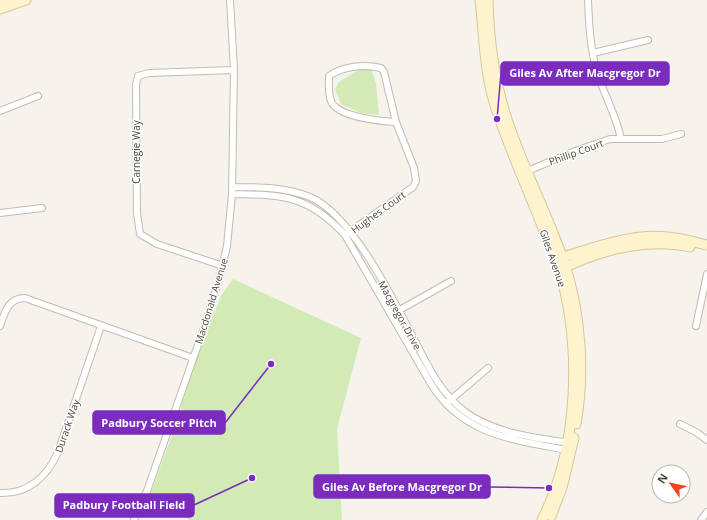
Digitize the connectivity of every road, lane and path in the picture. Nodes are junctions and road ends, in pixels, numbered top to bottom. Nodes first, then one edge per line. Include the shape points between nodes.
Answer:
1 (6, 0) edge
2 (26, 0) edge
3 (230, 0) edge
4 (480, 0) edge
5 (488, 0) edge
6 (588, 0) edge
7 (0, 2) edge
8 (0, 9) edge
9 (648, 40) dead end
10 (593, 53) junction
11 (234, 70) junction
12 (38, 96) dead end
13 (0, 110) edge
14 (396, 122) junction
15 (681, 134) dead end
16 (621, 138) junction
17 (525, 172) junction
18 (232, 187) junction
19 (232, 194) junction
20 (42, 208) dead end
21 (0, 213) edge
22 (351, 231) junction
23 (345, 236) junction
24 (707, 245) edge
25 (707, 251) edge
26 (559, 259) junction
27 (223, 266) junction
28 (562, 268) junction
29 (707, 274) edge
30 (450, 281) dead end
31 (398, 311) junction
32 (391, 315) junction
33 (0, 326) edge
34 (101, 326) junction
35 (696, 326) dead end
36 (193, 358) junction
37 (488, 368) dead end
38 (451, 400) junction
39 (446, 405) junction
40 (680, 424) dead end
41 (707, 440) edge
42 (569, 447) junction
43 (0, 493) edge
44 (707, 512) edge
45 (134, 520) edge
46 (542, 520) edge
47 (549, 520) edge
48 (701, 520) edge

1 - 7 street
2 - 8 street
3 - 11 street, Macdonald Avenue
4 - 17 street, Giles Avenue via 483,47 492,94
5 - 17 street, Giles Avenue via 490,39 498,86
6 - 10 street
9 - 10 street
10 - 16 street via 596,69
11 - 18 street, Macdonald Avenue
11 - 27 street, Carnegie Way via 149,73 138,76 136,85 137,213 140,234 157,244
12 - 13 street
14 - 14 street, Hughes Court via 378,121 336,109 331,101 329,76 336,71 352,67 381,68
14 - 22 street, Hughes Court via 414,168 416,181 413,187
15 - 16 street, Phillip Court via 662,139
16 - 17 street, Phillip Court via 595,144
17 - 26 street, Giles Avenue
18 - 19 street, Macdonald Avenue
18 - 22 street, Macgregor Drive via 272,188 302,194 326,207
19 - 23 street, Macgregor Drive via 274,195 301,201 326,216
19 - 27 street, Macdonald Avenue
20 - 21 street
22 - 23 street, Hughes Court
22 - 31 street, Macgregor Drive
23 - 32 street, Macgregor Drive
24 - 26 street via 668,237 649,237 617,241
25 - 28 street via 671,244 626,246
26 - 28 street, Giles Avenue
27 - 36 street, Macdonald Avenue
28 - 42 street, Giles Avenue via 576,315 580,358 579,402
29 - 35 street
30 - 31 street
31 - 32 street
31 - 38 street, Macgregor Drive via 437,382
32 - 39 street, Macgregor Drive
33 - 34 street via 8,305 18,298 25,298
34 - 36 street
34 - 43 street, Durack Way via 52,465 44,476 23,490
36 - 45 street, Macdonald Avenue
37 - 38 street
38 - 39 street
38 - 42 street, Macgregor Drive via 465,412 487,424
39 - 42 street, Macgregor Drive via 468,422 488,432 515,440
40 - 41 street
42 - 46 street, Giles Avenue
42 - 47 street, Giles Avenue via 562,488
44 - 48 street

